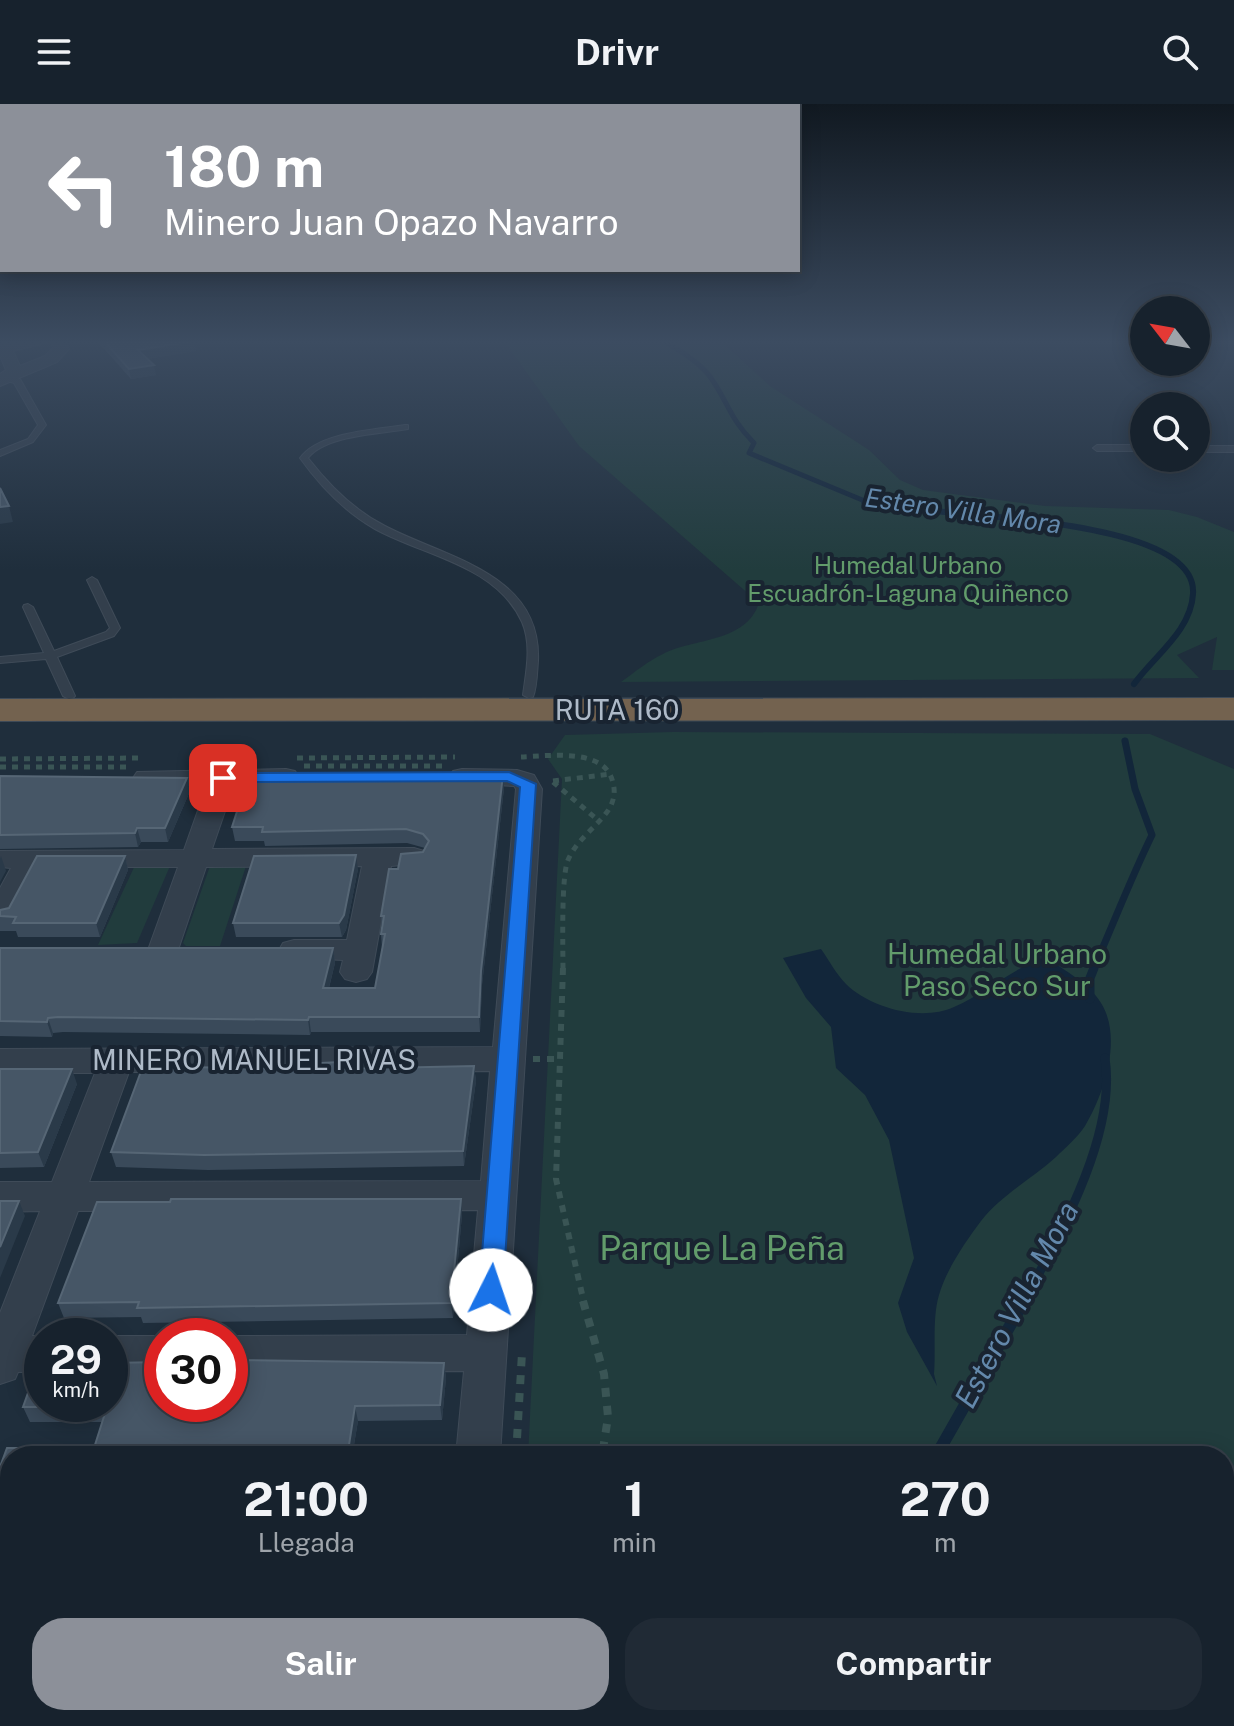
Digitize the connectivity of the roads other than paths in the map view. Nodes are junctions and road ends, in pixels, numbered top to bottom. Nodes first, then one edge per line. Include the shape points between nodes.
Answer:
1 (38, 418) edge
2 (405, 427) dead end
3 (1097, 448) dead end
4 (1130, 448) edge
5 (1210, 449) edge
6 (1234, 449) edge
7 (0, 453) edge
8 (92, 580) dead end
9 (28, 607) dead end
10 (53, 655) junction
11 (0, 660) edge
12 (1234, 694) edge
13 (529, 695) junction
14 (0, 696) edge
15 (69, 696) junction
16 (1234, 709) edge
17 (0, 710) edge
18 (133, 768) road end
19 (438, 771) edge
20 (310, 772) edge
21 (223, 778) junction
22 (378, 857) junction
23 (414, 857) edge
24 (195, 858) junction
25 (0, 914) edge
26 (163, 950) edge
27 (269, 950) edge
28 (530, 1059) junction
29 (117, 1060) junction
30 (0, 1061) edge
31 (498, 1195) junction
32 (0, 1197) edge
33 (65, 1197) junction
34 (504, 1349) junction
35 (248, 1354) edge
36 (12, 1357) edge
37 (480, 1446) edge

1 - 7 lane via 39,433
2 - 13 lane via 323,443 304,458 369,521 461,563 512,599 531,633
3 - 4 lane
5 - 6 lane
8 - 10 lane via 115,628 104,638
9 - 10 lane
10 - 11 lane
10 - 15 lane
12 - 13 highway, RUTA 160
13 - 15 highway, RUTA 160
14 - 15 highway, RUTA 160
16 - 17 highway, RUTA 160
18 - 21 street
19 - 28 street via 537,778 529,789
20 - 21 street
21 - 24 street
22 - 23 street
22 - 24 street
22 - 27 street via 358,961
24 - 25 street via 18,858
24 - 26 street
28 - 29 street, MINERO MANUEL RIVAS
28 - 31 street
29 - 30 street, MINERO MANUEL RIVAS
29 - 33 street
31 - 33 street
31 - 34 street
32 - 33 street
33 - 36 street
34 - 35 street
34 - 37 street

